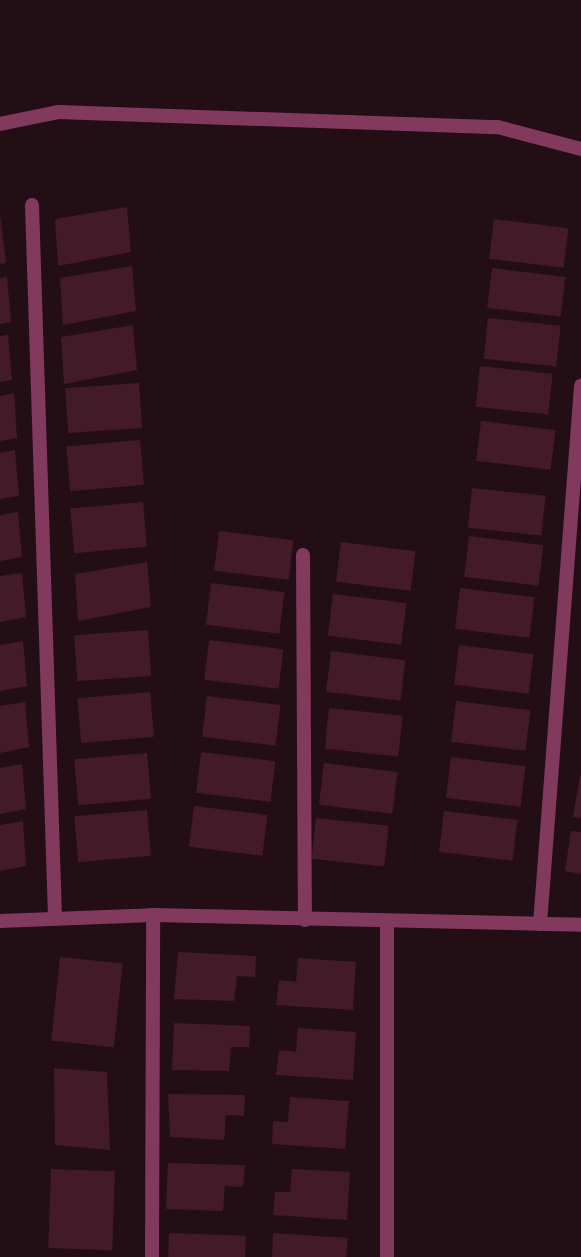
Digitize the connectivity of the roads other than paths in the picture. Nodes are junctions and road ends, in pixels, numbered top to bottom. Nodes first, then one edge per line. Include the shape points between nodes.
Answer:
1 (0, 124) edge
2 (581, 149) edge
3 (32, 205) dead end
4 (581, 386) edge
5 (303, 555) dead end
6 (153, 915) junction
7 (55, 918) junction
8 (305, 920) junction
9 (0, 921) edge
10 (387, 923) junction
11 (540, 924) junction
12 (581, 925) edge
13 (152, 1257) edge
14 (387, 1257) edge

1 - 2 street via 58,112 498,127
3 - 7 street
4 - 11 street
5 - 8 street
6 - 7 street
6 - 8 street
6 - 13 street
7 - 9 street
8 - 10 street
10 - 11 street
10 - 14 street
11 - 12 street

